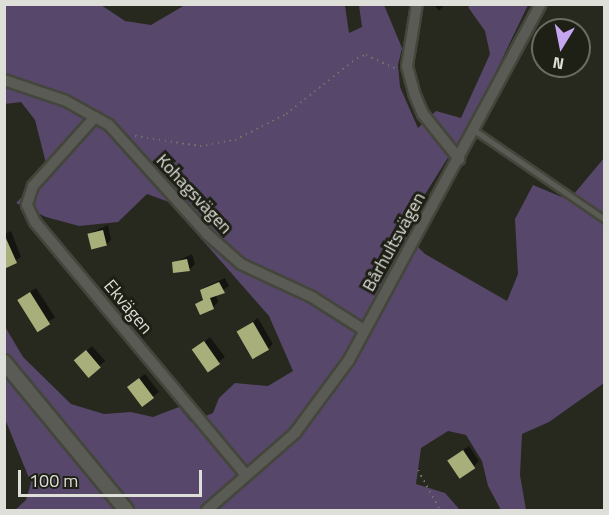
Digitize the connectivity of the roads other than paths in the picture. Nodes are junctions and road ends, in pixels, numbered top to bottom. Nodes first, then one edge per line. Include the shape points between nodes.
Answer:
1 (417, 4) edge
2 (541, 4) edge
3 (4, 80) edge
4 (95, 117) junction
5 (474, 130) junction
6 (459, 159) junction
7 (604, 219) edge
8 (364, 330) junction
9 (4, 362) edge
10 (246, 475) junction
11 (126, 510) edge
12 (207, 510) edge

1 - 6 street via 407,66 413,89 423,114
2 - 5 street, Bårhultsvägen
3 - 4 street, Kohagsvägen via 45,93
4 - 8 street, Kohagsvägen via 118,131 207,234 241,264 312,297
4 - 10 street, Ekvägen via 33,186 27,205 35,222
5 - 6 street, Bårhultsvägen
5 - 7 lane
6 - 8 street, Bårhultsvägen
8 - 10 street, Bårhultsvägen via 311,414
9 - 11 street
10 - 12 street

